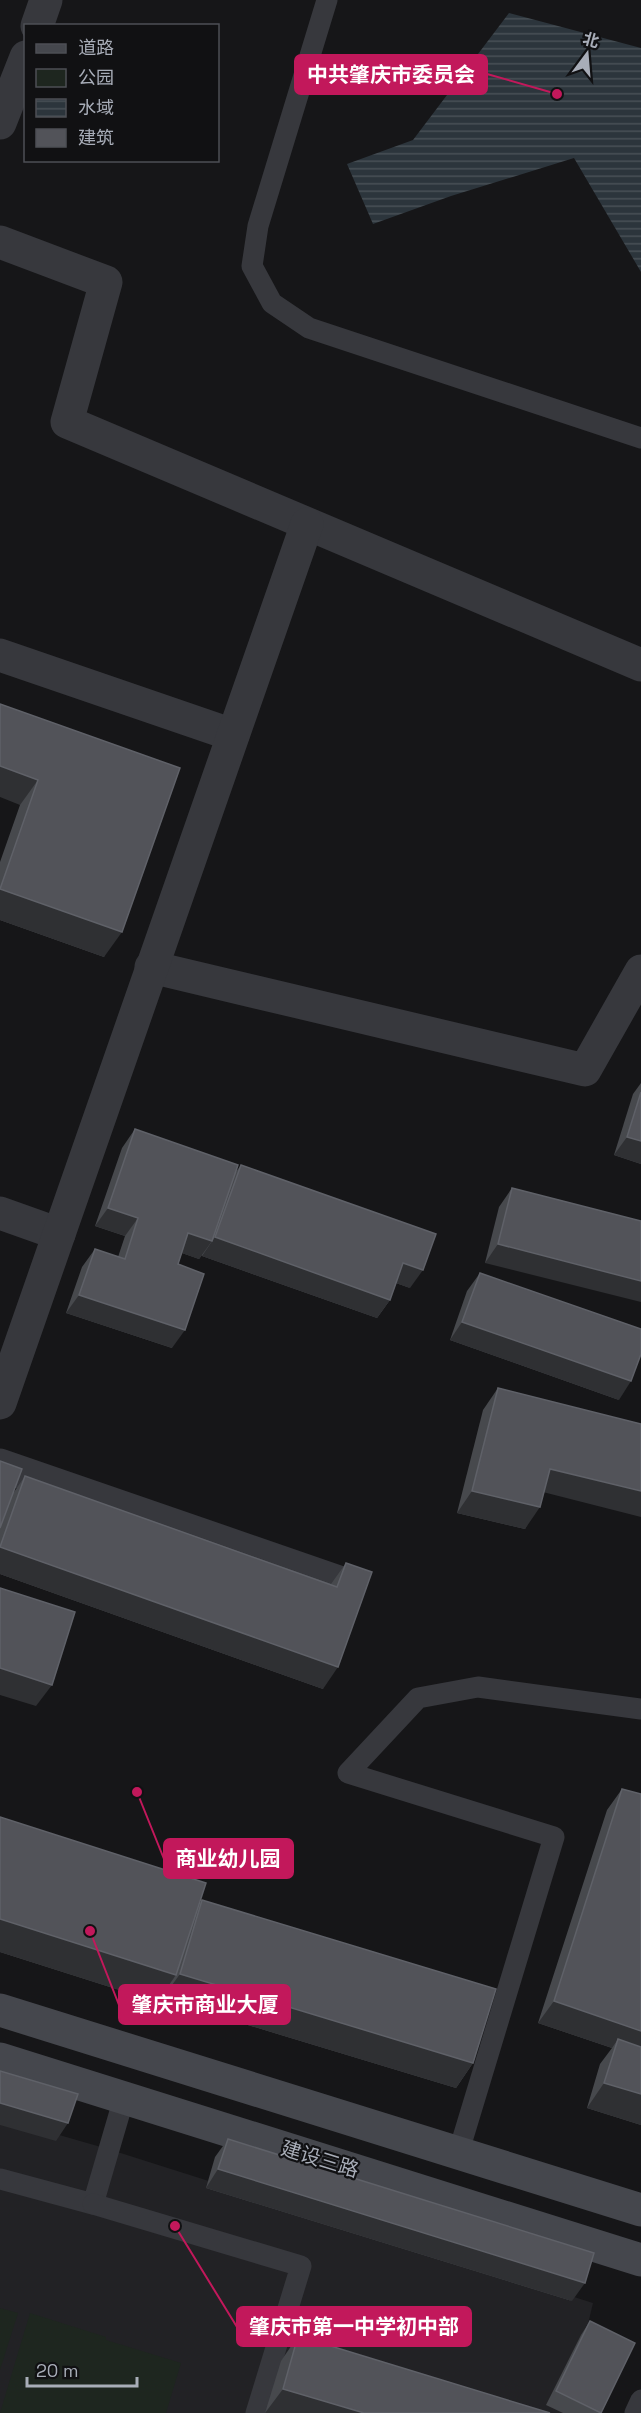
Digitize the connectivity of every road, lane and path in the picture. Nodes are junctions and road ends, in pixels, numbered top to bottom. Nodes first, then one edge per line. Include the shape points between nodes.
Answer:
1 (46, 0) edge
2 (327, 0) edge
3 (38, 24) edge
4 (24, 62) edge
5 (0, 123) edge
6 (0, 242) edge
7 (641, 438) edge
8 (307, 524) junction
9 (0, 655) edge
10 (641, 665) edge
11 (233, 735) junction
12 (151, 967) junction
13 (641, 971) edge
14 (0, 1213) edge
15 (59, 1234) junction
16 (0, 1402) edge
17 (0, 1465) edge
18 (339, 1582) edge
19 (641, 1709) edge
20 (0, 2010) edge
21 (0, 2059) edge
22 (124, 2098) junction
23 (458, 2154) junction
24 (0, 2178) edge
25 (93, 2204) junction
26 (641, 2210) edge
27 (641, 2260) edge
28 (641, 2400) edge
29 (256, 2413) edge
30 (635, 2413) edge

1 - 3 street
2 - 7 lane via 258,226 252,266 272,303 309,328
4 - 5 street
6 - 8 street via 106,282 67,423
8 - 10 street
8 - 11 street
9 - 11 street
11 - 12 street
12 - 13 street via 585,1070
12 - 15 street
14 - 15 street
15 - 16 street
17 - 18 street
19 - 23 lane via 478,1687 418,1698 348,1773 554,1837
20 - 23 main road
21 - 22 main road, 建设三路
22 - 25 lane
22 - 27 main road, 建设三路
23 - 26 main road
24 - 25 lane
25 - 29 lane via 301,2266
28 - 30 lane

